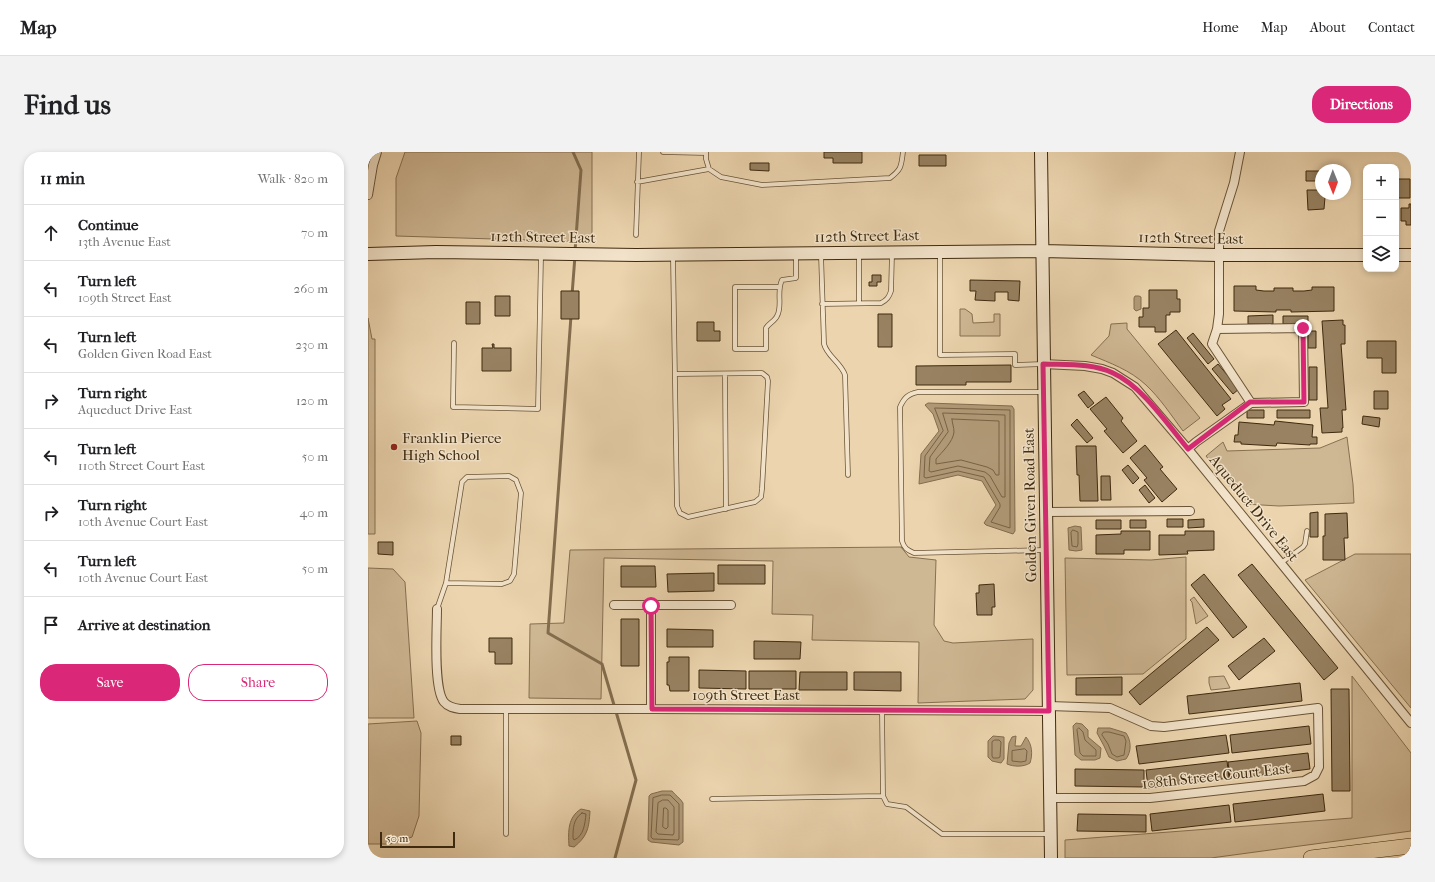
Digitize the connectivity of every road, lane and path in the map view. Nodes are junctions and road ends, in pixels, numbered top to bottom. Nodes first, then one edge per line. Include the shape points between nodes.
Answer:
1 (377, 152) edge
2 (639, 152) edge
3 (663, 152) edge
4 (706, 152) edge
5 (903, 152) edge
6 (1041, 152) edge
7 (1240, 152) edge
8 (710, 168) junction
9 (637, 182) junction
10 (368, 195) edge
11 (636, 235) dead end
12 (1042, 251) junction
13 (859, 252) junction
14 (892, 252) junction
15 (940, 252) junction
16 (541, 253) junction
17 (796, 253) junction
18 (821, 253) junction
19 (368, 254) edge
20 (673, 254) junction
21 (1399, 254) edge
22 (1411, 254) edge
23 (1218, 255) junction
24 (1363, 255) edge
25 (779, 287) junction
26 (859, 303) junction
27 (822, 304) junction
28 (1217, 329) junction
29 (454, 343) dead end
30 (1043, 364) junction
31 (675, 374) junction
32 (725, 374) junction
33 (1044, 392) junction
34 (1250, 402) junction
35 (1188, 449) junction
36 (848, 475) dead end
37 (726, 509) junction
38 (1190, 511) dead end
39 (1046, 512) junction
40 (1307, 531) dead end
41 (1046, 550) junction
42 (1281, 564) junction
43 (446, 583) junction
44 (614, 605) dead end
45 (731, 605) dead end
46 (651, 606) junction
47 (437, 609) joint
48 (1049, 708) junction
49 (1318, 708) joint
50 (506, 709) junction
51 (652, 709) junction
52 (882, 710) junction
53 (1411, 723) edge
54 (883, 796) junction
55 (1050, 798) junction
56 (712, 799) dead end
57 (506, 834) dead end
58 (1051, 834) junction
59 (1411, 846) edge
60 (1051, 858) edge
61 (1311, 858) edge

1 - 10 street
2 - 9 lane
3 - 4 lane
4 - 8 lane
5 - 8 lane via 898,172 890,178 879,179 762,185 721,177
6 - 12 main road, Golden Given Road East
7 - 23 street via 1234,183 1219,231
8 - 9 lane
9 - 11 lane
12 - 15 main road, 112th Street East
12 - 23 main road, 112th Street East
12 - 30 main road, Golden Given Road East
13 - 14 main road, 112th Street East
13 - 18 main road, 112th Street East
13 - 26 lane
14 - 15 main road, 112th Street East
14 - 26 lane via 890,296 881,303
15 - 30 lane via 940,354 1015,354 1015,365
16 - 19 main road, 112th Street East
16 - 20 main road, 112th Street East
16 - 29 lane via 538,409 453,408
17 - 18 main road, 112th Street East
17 - 20 main road, 112th Street East
17 - 25 lane via 796,278 782,280
18 - 27 lane
20 - 31 lane
21 - 22 main road
23 - 24 main road, 112th Street East
23 - 28 street
25 - 25 lane via 735,287 735,349 766,349 766,328 778,315
26 - 27 lane
27 - 36 lane via 825,348 845,375
28 - 34 street via 1212,344
28 - 34 street via 1303,328 1304,402
30 - 33 main road, Golden Given Road East
30 - 35 street, Aqueduct Drive East via 1085,366 1113,373 1135,387
31 - 32 lane
31 - 37 lane via 676,506 680,513 688,517
32 - 37 lane
32 - 37 lane via 762,373 768,381 760,497 755,502
33 - 39 main road, Golden Given Road East
33 - 41 lane via 918,392 906,397 900,407 902,541 907,550 914,553
34 - 35 street
35 - 42 street, Aqueduct Drive East
38 - 39 street
39 - 41 main road, Golden Given Road East
40 - 42 lane via 1303,547
41 - 48 main road, Golden Given Road East
42 - 53 street, Aqueduct Drive East
43 - 43 lane via 502,584 510,581 514,574 521,493 516,480 509,476 467,477 462,482
43 - 47 lane
44 - 46 street
45 - 46 street
46 - 51 street
47 - 50 street, 109th Street East via 439,690 444,703 460,709
48 - 49 street, 109th Street East via 1110,708 1151,726 1164,727
48 - 52 street, 109th Street East
48 - 55 main road, Golden Given Road East
49 - 55 street, 108th Street Court East via 1319,767 1315,775 1304,781 1150,798
50 - 51 street, 109th Street East
50 - 57 lane
51 - 52 street, 109th Street East
52 - 54 lane
54 - 56 lane
54 - 58 lane via 887,804 906,808 942,834
55 - 58 main road, Golden Given Road East
58 - 60 main road, Golden Given Road East
59 - 61 highway

